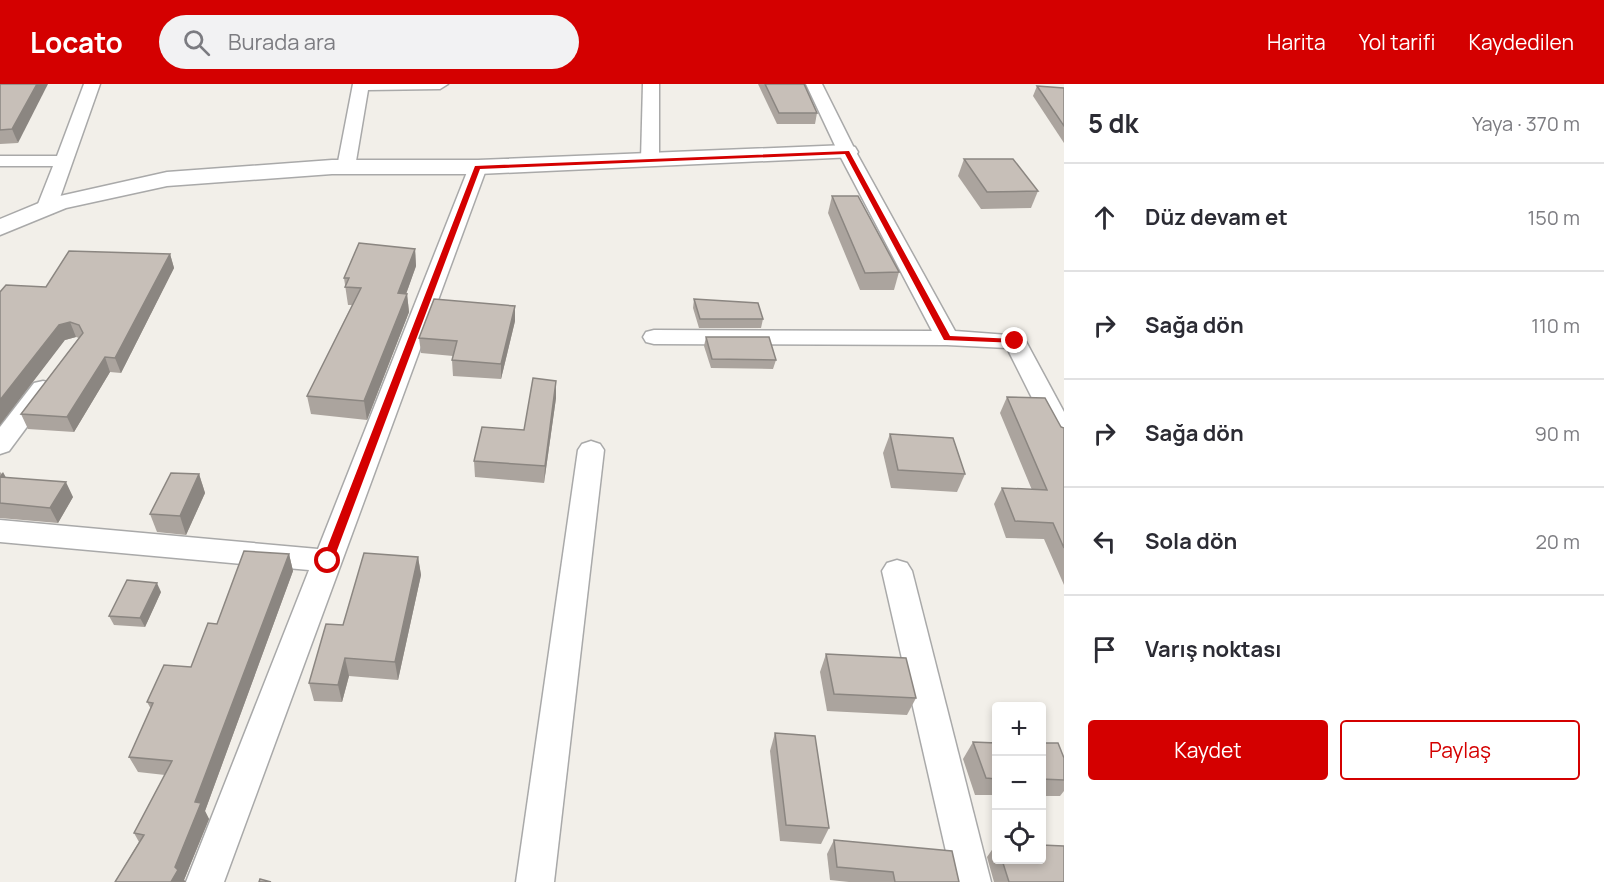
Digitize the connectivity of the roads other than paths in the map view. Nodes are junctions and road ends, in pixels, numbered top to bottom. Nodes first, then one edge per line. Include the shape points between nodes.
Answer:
1 (92, 84) edge
2 (440, 84) edge
3 (651, 84) edge
4 (814, 84) edge
5 (361, 85) edge
6 (847, 152) junction
7 (650, 160) junction
8 (0, 161) edge
9 (63, 161) junction
10 (346, 167) junction
11 (478, 167) junction
12 (46, 208) junction
13 (0, 228) edge
14 (654, 337) dead end
15 (947, 338) junction
16 (55, 373) edge
17 (1064, 436) edge
18 (0, 445) edge
19 (591, 450) dead end
20 (0, 531) edge
21 (328, 561) junction
22 (897, 571) dead end
23 (205, 882) edge
24 (536, 882) edge
25 (972, 882) edge

1 - 9 street
2 - 5 street
3 - 7 street
4 - 6 street
5 - 10 street
6 - 7 street
6 - 15 street
7 - 11 street
8 - 9 street
9 - 12 street
10 - 11 street
10 - 12 street via 167,179
11 - 21 street
12 - 13 street
14 - 15 street
15 - 17 street via 1015,341
16 - 18 street
19 - 24 street
20 - 21 street
21 - 23 street
22 - 25 street

